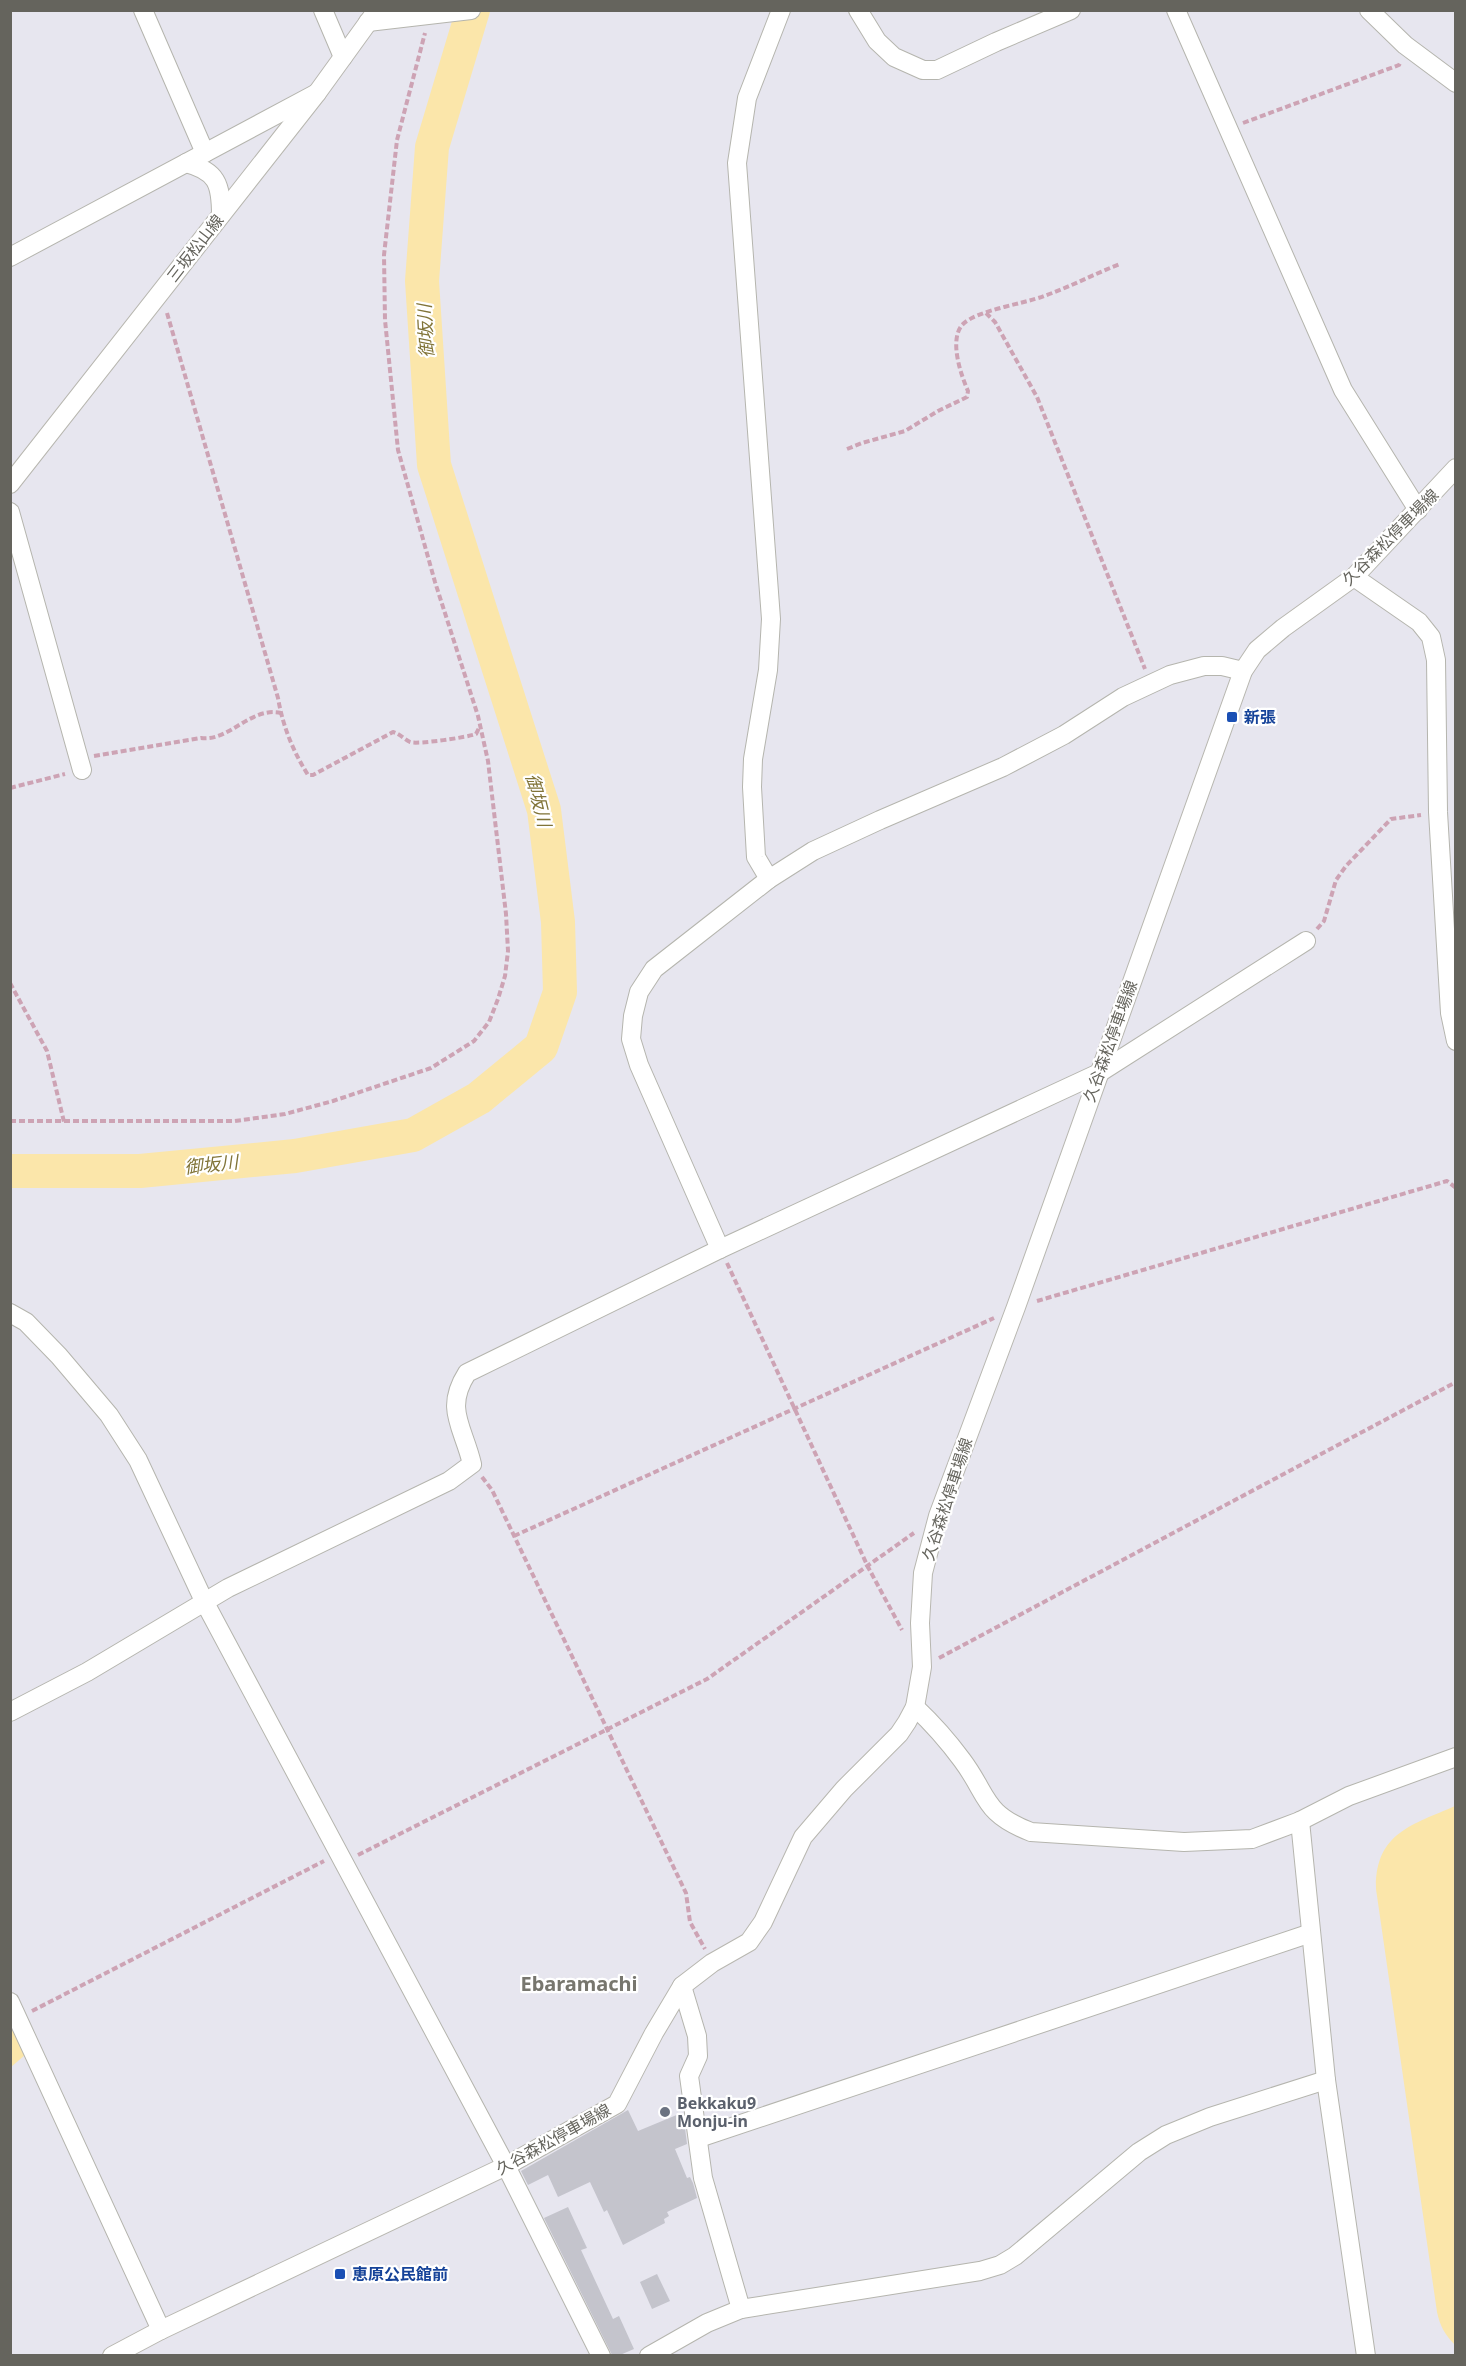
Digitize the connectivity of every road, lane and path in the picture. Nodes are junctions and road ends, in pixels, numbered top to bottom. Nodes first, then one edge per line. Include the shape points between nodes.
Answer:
1 (144, 10) edge
2 (323, 10) edge
3 (471, 10) edge
4 (781, 10) edge
5 (858, 10) edge
6 (1071, 10) edge
7 (1176, 10) edge
8 (1369, 10) edge
9 (372, 16) edge
10 (434, 16) junction
11 (1405, 45) junction
12 (343, 57) junction
13 (1455, 83) edge
14 (317, 93) junction
15 (1228, 128) junction
16 (205, 153) junction
17 (186, 163) junction
18 (222, 215) junction
19 (10, 257) edge
20 (1120, 264) dead end
21 (156, 298) junction
22 (986, 313) junction
23 (847, 449) dead end
24 (1455, 468) edge
25 (10, 484) edge
26 (1418, 510) junction
27 (10, 512) edge
28 (1354, 577) junction
29 (1243, 672) junction
30 (1150, 684) junction
31 (281, 714) junction
32 (480, 725) junction
33 (80, 764) junction
34 (10, 788) edge
35 (1438, 812) junction
36 (769, 879) junction
37 (1306, 941) joint
38 (10, 983) edge
39 (1455, 1041) edge
40 (1099, 1073) junction
41 (10, 1121) edge
42 (64, 1122) junction
43 (1455, 1188) edge
44 (720, 1249) junction
45 (1016, 1307) junction
46 (10, 1313) edge
47 (1455, 1382) edge
48 (794, 1408) junction
49 (472, 1464) junction
50 (938, 1516) junction
51 (514, 1536) junction
52 (868, 1567) junction
53 (204, 1600) junction
54 (906, 1637) dead end
55 (922, 1667) junction
56 (915, 1707) junction
57 (10, 1712) edge
58 (606, 1728) junction
59 (1455, 1757) edge
60 (1300, 1821) junction
61 (342, 1858) junction
62 (1311, 1934) junction
63 (712, 1963) junction
64 (682, 1986) junction
65 (14, 2010) edge
66 (1326, 2080) junction
67 (699, 2138) junction
68 (506, 2166) junction
69 (741, 2309) junction
70 (161, 2330) junction
71 (112, 2355) edge
72 (601, 2355) edge
73 (649, 2355) edge
74 (1366, 2355) edge

1 - 16 street
2 - 12 street
3 - 10 street
4 - 36 street via 747,98 737,163 771,619 752,787 756,857
5 - 6 street via 877,41 894,57 923,70 937,70
7 - 15 street
8 - 11 street
9 - 10 street
9 - 12 street, 三坂松山線
10 - 32 path via 397,140 384,255 385,320 398,450
11 - 13 street
11 - 15 path via 1399,65
12 - 14 street, 三坂松山線
14 - 16 street
14 - 18 street, 三坂松山線
15 - 26 street via 1343,390
16 - 17 street
17 - 18 street via 206,169 213,176 220,192
17 - 19 street
18 - 21 street, 三坂松山線
20 - 22 path via 1044,296
21 - 25 street, 三坂松山線
21 - 31 path via 165,308
22 - 23 path via 968,321 957,334 958,361 967,397 905,431
22 - 30 path via 995,322 1037,397
24 - 26 street, 久谷森松停車場線
26 - 28 street, 久谷森松停車場線
27 - 33 street
28 - 29 street, 久谷森松停車場線 via 1282,628 1257,650
28 - 35 street via 1419,622 1431,637 1436,660
29 - 30 street via 1204,666
29 - 40 street, 久谷森松停車場線
30 - 36 street via 1003,767 813,851
31 - 32 path via 294,753 308,775 313,776 393,732 420,744 469,737 476,734
31 - 33 path via 259,714 210,739
32 - 42 path via 495,808 507,951 498,999 489,1022 474,1041 431,1068 285,1114 235,1121
33 - 34 path
35 - 37 path via 1391,819 1336,880 1324,921
35 - 39 street
36 - 44 street via 654,969 639,992 633,1016 631,1039 639,1065
37 - 40 street
38 - 42 path via 47,1051
40 - 44 street
40 - 45 street, 久谷森松停車場線
41 - 42 path
43 - 45 path via 1447,1181
44 - 48 path
44 - 49 street via 467,1373 457,1388 454,1407
45 - 48 path
45 - 50 street, 久谷森松停車場線
46 - 53 street via 26,1322 59,1356 114,1424 138,1460
47 - 55 path
48 - 51 path
48 - 52 path
49 - 51 path via 492,1490
49 - 53 street via 449,1481
50 - 52 path
50 - 55 street, 久谷森松停車場線 via 923,1573
51 - 58 path
52 - 54 path
52 - 58 path via 707,1679
53 - 57 street via 87,1672
53 - 61 street
55 - 56 street, 久谷森松停車場線
56 - 60 street via 962,1759 997,1815 1030,1832 1222,1841 1252,1839
56 - 63 street, 久谷森松停車場線 via 899,1734 803,1837 763,1922 749,1942
58 - 61 path
58 - 63 path via 686,1893 690,1922
59 - 60 street via 1349,1796
60 - 62 street
61 - 65 path
61 - 68 street
62 - 66 street
62 - 67 street
63 - 64 street, 久谷森松停車場線
64 - 67 street via 697,2036 698,2056 689,2076
64 - 68 street, 久谷森松停車場線 via 617,2104
65 - 70 street
66 - 69 street via 1166,2135 1138,2152 1000,2265
66 - 74 street
67 - 69 street via 703,2178
68 - 70 street, 久谷森松停車場線
68 - 72 street
69 - 73 street
70 - 71 street, 久谷森松停車場線

